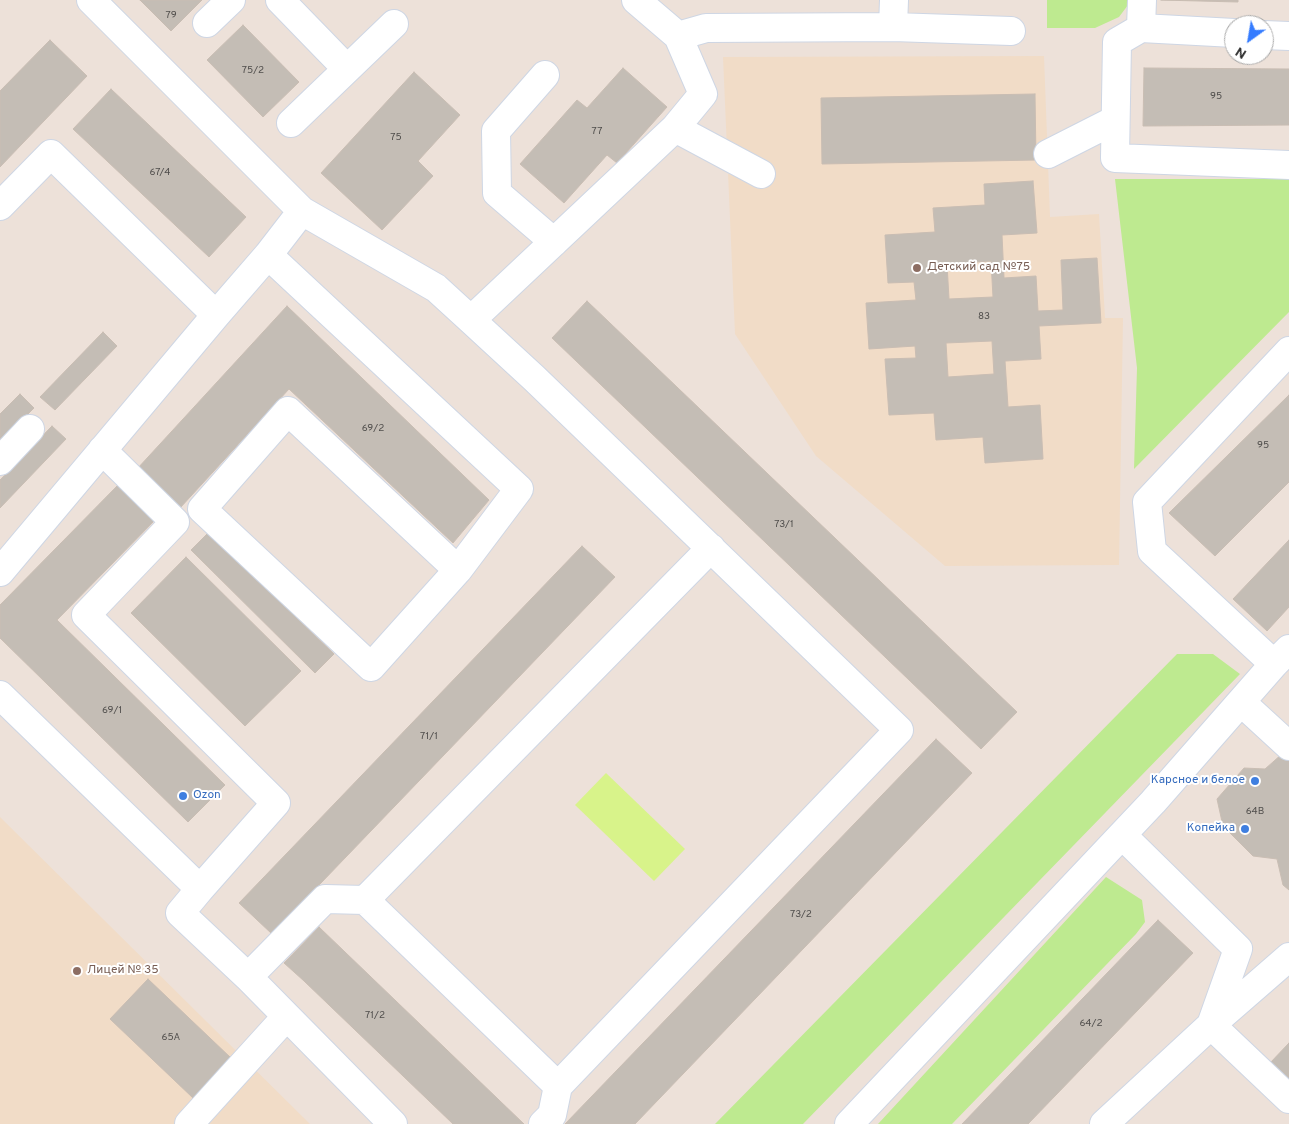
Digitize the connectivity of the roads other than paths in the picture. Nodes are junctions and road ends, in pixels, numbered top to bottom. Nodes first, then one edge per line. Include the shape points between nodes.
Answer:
1 (91, 0) edge
2 (231, 0) edge
3 (280, 0) edge
4 (636, 0) edge
5 (894, 0) edge
6 (1142, 0) edge
7 (207, 23) dead end
8 (394, 24) dead end
9 (893, 27) junction
10 (1140, 28) junction
11 (1011, 31) dead end
12 (1224, 32) edge
13 (1274, 35) edge
14 (678, 36) junction
15 (1289, 36) edge
16 (347, 69) junction
17 (545, 75) dead end
18 (1115, 120) junction
19 (291, 123) dead end
20 (674, 128) junction
21 (1048, 154) dead end
22 (1289, 165) edge
23 (761, 174) dead end
24 (0, 206) edge
25 (302, 210) junction
26 (554, 242) junction
27 (268, 255) junction
28 (216, 316) junction
29 (471, 320) junction
30 (1289, 351) edge
31 (30, 429) dead end
32 (102, 450) junction
33 (0, 460) edge
34 (711, 548) junction
35 (458, 570) junction
36 (0, 572) edge
37 (1285, 653) edge
38 (0, 695) edge
39 (1241, 702) junction
40 (1289, 746) edge
41 (1122, 835) junction
42 (200, 889) junction
43 (365, 900) junction
44 (1289, 956) edge
45 (248, 977) junction
46 (286, 1017) junction
47 (1211, 1025) junction
48 (558, 1086) junction
49 (1289, 1100) edge
50 (189, 1124) edge
51 (393, 1124) edge
52 (543, 1124) edge
53 (849, 1124) edge
54 (1104, 1124) edge

1 - 25 street
2 - 7 street
3 - 16 street
4 - 14 street
5 - 9 street
6 - 10 street
8 - 16 street
9 - 11 street
9 - 14 street via 706,28
10 - 12 street
10 - 18 street via 1118,42
13 - 15 street
14 - 20 street via 704,94
16 - 19 street
17 - 26 street via 496,131 497,193
18 - 21 street
18 - 22 street via 1115,158
20 - 23 street
20 - 26 street
24 - 28 street via 51,154
25 - 27 street
25 - 29 street via 436,288
26 - 29 street
27 - 28 street
27 - 35 street via 520,489
28 - 32 street
29 - 34 street
30 - 37 street via 1147,502 1152,551
31 - 33 street
32 - 36 street
32 - 42 street via 175,522 86,615 276,802
34 - 43 street
34 - 48 street via 899,730
35 - 35 street via 288,411 202,509 371,667
37 - 39 street
38 - 42 street
39 - 40 street
39 - 41 street
41 - 47 street via 1238,949
41 - 53 street
42 - 45 street via 180,913
43 - 45 street via 325,899
43 - 48 street
44 - 47 street
45 - 46 street
46 - 50 street
46 - 51 street
47 - 49 street
47 - 54 street
48 - 52 street via 552,1115

